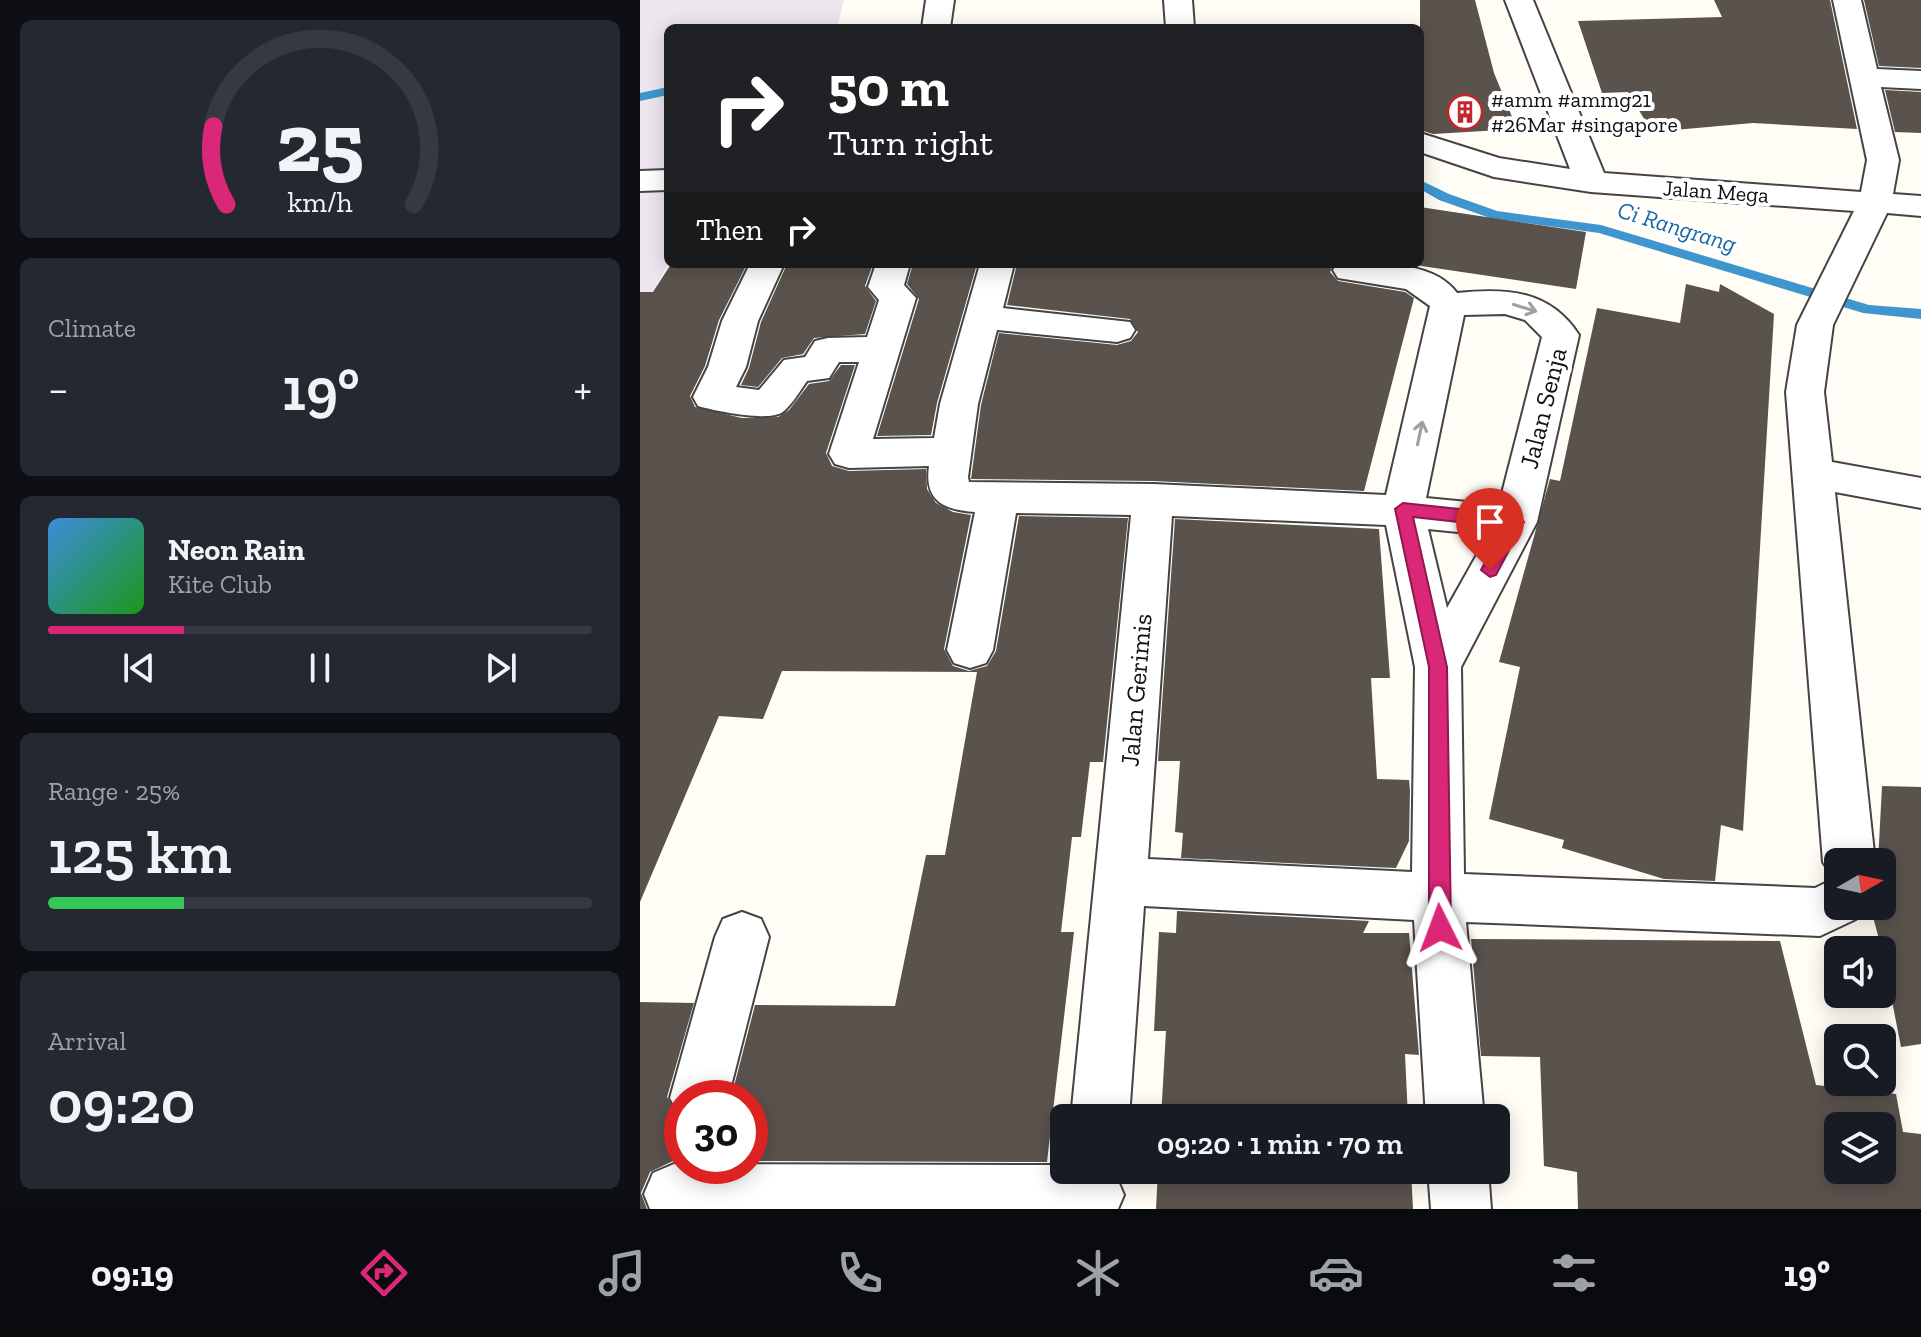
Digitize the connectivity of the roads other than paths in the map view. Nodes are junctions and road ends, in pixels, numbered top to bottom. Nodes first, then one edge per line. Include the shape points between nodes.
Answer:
1 (940, 0) edge
2 (1178, 0) edge
3 (1519, 0) edge
4 (1847, 0) edge
5 (937, 24) edge
6 (1180, 24) edge
7 (1866, 77) junction
8 (1921, 80) edge
9 (1424, 143) edge
10 (1883, 160) junction
11 (664, 180) edge
12 (640, 181) edge
13 (1591, 182) junction
14 (1921, 188) edge
15 (1875, 203) junction
16 (1921, 206) edge
17 (765, 268) edge
18 (892, 268) edge
19 (996, 268) edge
20 (1350, 270) dead end
21 (1448, 305) junction
22 (981, 317) junction
23 (1117, 330) dead end
24 (881, 349) junction
25 (953, 452) junction
26 (1813, 473) junction
27 (1921, 493) edge
28 (998, 498) junction
29 (1153, 499) junction
30 (1403, 509) junction
31 (1516, 522) junction
32 (970, 650) dead end
33 (1438, 667) junction
34 (1848, 848) edge
35 (1119, 881) junction
36 (1438, 896) junction
37 (1824, 910) edge
38 (742, 937) dead end
39 (704, 1080) edge
40 (1101, 1104) edge
41 (1454, 1104) edge
42 (665, 1184) edge
43 (1459, 1184) edge
44 (1094, 1191) edge
45 (1461, 1209) edge

1 - 5 street
2 - 6 street
3 - 13 street
4 - 7 street
7 - 8 street
7 - 10 street
9 - 13 street, Jalan Mega via 1494,167
10 - 14 street
10 - 15 street
11 - 12 street
13 - 15 street, Jalan Mega
15 - 16 street, Jalan Mega
15 - 26 street via 1815,325 1805,392
17 - 24 street via 712,397 769,404 797,369 816,369 828,350
18 - 24 street via 886,287 898,298
19 - 22 street
20 - 21 street via 1427,284 1441,291
30 -> 21 street, Jalan Senja
21 -> 31 street, Jalan Senja via 1509,303 1538,312 1561,335
22 - 23 street
22 - 25 street
24 - 25 street via 849,454
25 - 28 street via 949,488 959,496
26 - 27 street
26 - 34 street
28 - 29 street
28 - 32 street
29 - 30 street
29 - 35 street, Jalan Gerimis
30 - 31 street
30 - 33 street, Jalan Senja
31 - 33 street, Jalan Senja
33 - 36 street, Jalan Senja
35 - 36 street
35 - 40 street, Jalan Gerimis
36 - 37 street
36 - 41 street, Jalan Senja
38 - 39 street
42 - 44 street
43 - 45 street

